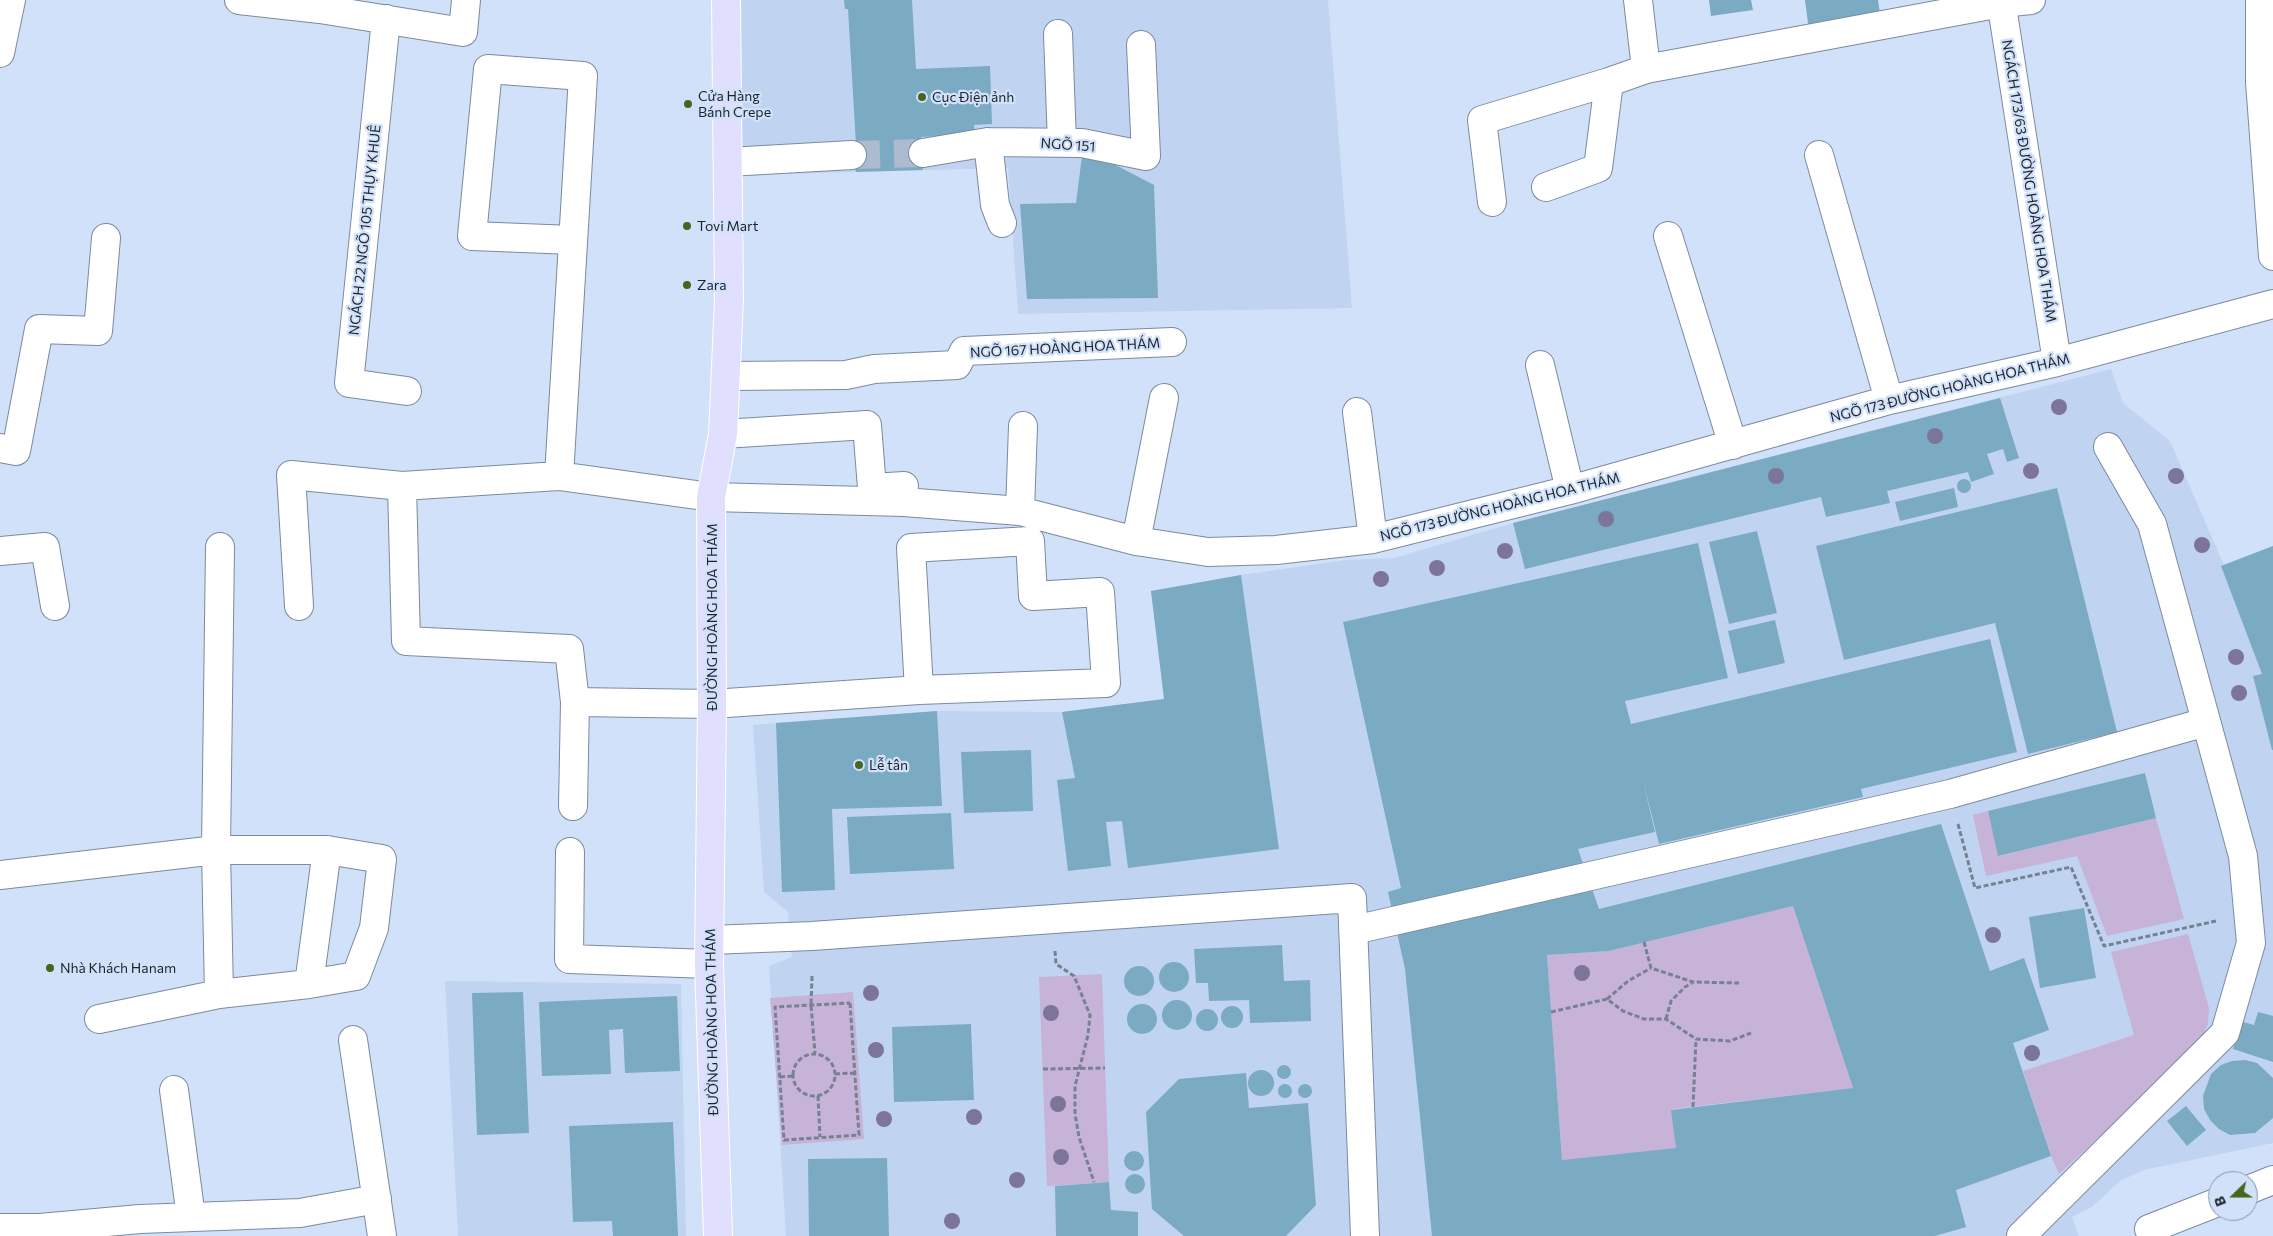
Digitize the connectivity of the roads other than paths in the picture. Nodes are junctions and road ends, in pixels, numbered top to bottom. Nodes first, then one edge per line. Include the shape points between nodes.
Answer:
1 (11, 0) edge
2 (239, 0) edge
3 (466, 0) edge
4 (726, 0) edge
5 (1638, 0) edge
6 (2031, 0) edge
7 (2260, 0) edge
8 (2001, 1) edge
9 (321, 5) edge
10 (386, 19) junction
11 (1058, 34) dead end
12 (1141, 44) dead end
13 (0, 53) edge
14 (1646, 69) junction
15 (2266, 80) edge
16 (1609, 82) junction
17 (988, 142) junction
18 (1062, 143) junction
19 (923, 153) tunnel mouth
20 (852, 155) tunnel mouth
21 (1819, 155) dead end
22 (728, 162) junction
23 (1546, 187) dead end
24 (1492, 202) dead end
25 (1002, 223) dead end
26 (1668, 236) dead end
27 (106, 238) dead end
28 (572, 240) junction
29 (2273, 256) edge
30 (2273, 304) edge
31 (1172, 342) dead end
32 (2057, 362) junction
33 (1540, 365) dead end
34 (726, 376) junction
35 (407, 391) dead end
36 (1164, 398) dead end
37 (1889, 400) junction
38 (1357, 412) dead end
39 (1023, 426) dead end
40 (723, 434) junction
41 (1733, 445) junction
42 (2108, 447) dead end
43 (0, 448) edge
44 (559, 476) junction
45 (402, 486) junction
46 (914, 486) dead end
47 (1570, 490) junction
48 (711, 497) junction
49 (1020, 511) junction
50 (1373, 539) junction
51 (1136, 541) junction
52 (220, 547) dead end
53 (0, 551) edge
54 (55, 606) dead end
55 (299, 606) dead end
56 (918, 690) junction
57 (575, 702) junction
58 (712, 704) junction
59 (2206, 722) junction
60 (573, 806) dead end
61 (216, 850) junction
62 (327, 850) junction
63 (570, 852) dead end
64 (0, 875) edge
65 (1354, 930) junction
66 (709, 952) junction
67 (309, 984) junction
68 (219, 994) junction
69 (99, 1019) dead end
70 (353, 1040) dead end
71 (174, 1090) dead end
72 (2273, 1180) edge
73 (2258, 1186) edge
74 (377, 1199) junction
75 (2208, 1206) edge
76 (191, 1217) junction
77 (0, 1228) edge
78 (2149, 1229) dead end
79 (382, 1236) edge
80 (718, 1236) edge
81 (1365, 1236) edge
82 (2021, 1236) edge

1 - 13 street
2 - 9 street
3 - 10 street via 463,32
4 - 22 main road, ĐƯỜNG HOÀNG HOA THÁM
5 - 14 street
6 - 8 street
7 - 15 street
8 - 14 street
8 - 32 street, NGÁCH 173/63 ĐƯỜNG HOÀNG HOA THÁM
9 - 10 street
10 - 35 street, NGÁCH 22 NGÕ 105 THỤY KHUÊ via 349,383
11 - 18 street
12 - 18 street, NGÕ 151 via 1146,156 1082,143
14 - 16 street
15 - 29 street
16 - 23 street via 1598,168
16 - 24 street via 1482,120
17 - 18 street, NGÕ 151
17 - 19 street, NGÕ 151
17 - 25 street via 995,205
20 - 22 street
21 - 37 street
22 - 34 main road, ĐƯỜNG HOÀNG HOA THÁM
26 - 41 street
27 - 43 street via 98,332 40,328 16,452
28 - 28 street via 583,76 488,69 472,236
28 - 44 street
30 - 32 street, NGÕ 173 ĐƯỜNG HOÀNG HOA THÁM
31 - 34 street, NGÕ 167 HOÀNG HOA THÁM via 964,351 957,365 874,369 846,375
32 - 37 street, NGÕ 173 ĐƯỜNG HOÀNG HOA THÁM
33 - 47 street
34 - 40 main road, ĐƯỜNG HOÀNG HOA THÁM
36 - 51 street
37 - 41 street, NGÕ 173 ĐƯỜNG HOÀNG HOA THÁM
38 - 50 street
39 - 49 street
40 - 46 street via 867,425 872,488
40 - 48 main road, ĐƯỜNG HOÀNG HOA THÁM
41 - 47 street, NGÕ 173 ĐƯỜNG HOÀNG HOA THÁM
42 - 59 street via 2152,524
44 - 45 street, NGÕ 173 ĐƯỜNG HOÀNG HOA THÁM
44 - 48 street, NGÕ 173 ĐƯỜNG HOÀNG HOA THÁM
45 - 55 street, NGÕ 173 ĐƯỜNG HOÀNG HOA THÁM via 291,476
45 - 57 street via 406,641 569,649
47 - 50 street, NGÕ 173 ĐƯỜNG HOÀNG HOA THÁM
48 - 49 street, NGÕ 173 ĐƯỜNG HOÀNG HOA THÁM via 904,502
48 - 58 main road, ĐƯỜNG HOÀNG HOA THÁM
49 - 51 street, NGÕ 173 ĐƯỜNG HOÀNG HOA THÁM
50 - 51 street, NGÕ 173 ĐƯỜNG HOÀNG HOA THÁM via 1276,550 1208,552
52 - 61 street
53 - 54 street via 45,547
56 - 56 street via 1106,683 1100,592 1033,596 1030,541 911,548
56 - 58 street
57 - 58 street
57 - 60 street
58 - 66 main road, ĐƯỜNG HOÀNG HOA THÁM
59 - 65 street via 1950,794
59 - 82 street via 2243,856 2251,943 2225,1033
61 - 62 street
61 - 64 street
61 - 68 street
62 - 67 street
62 - 67 street via 382,859 374,928 356,976
63 - 66 street via 569,959
65 - 66 street via 1352,898 822,935
65 - 81 street
66 - 80 main road, ĐƯỜNG HOÀNG HOA THÁM
67 - 68 street
68 - 69 street
70 - 74 street
71 - 76 street
72 - 73 street
74 - 76 street via 300,1213
74 - 79 street
75 - 78 street
76 - 77 street

